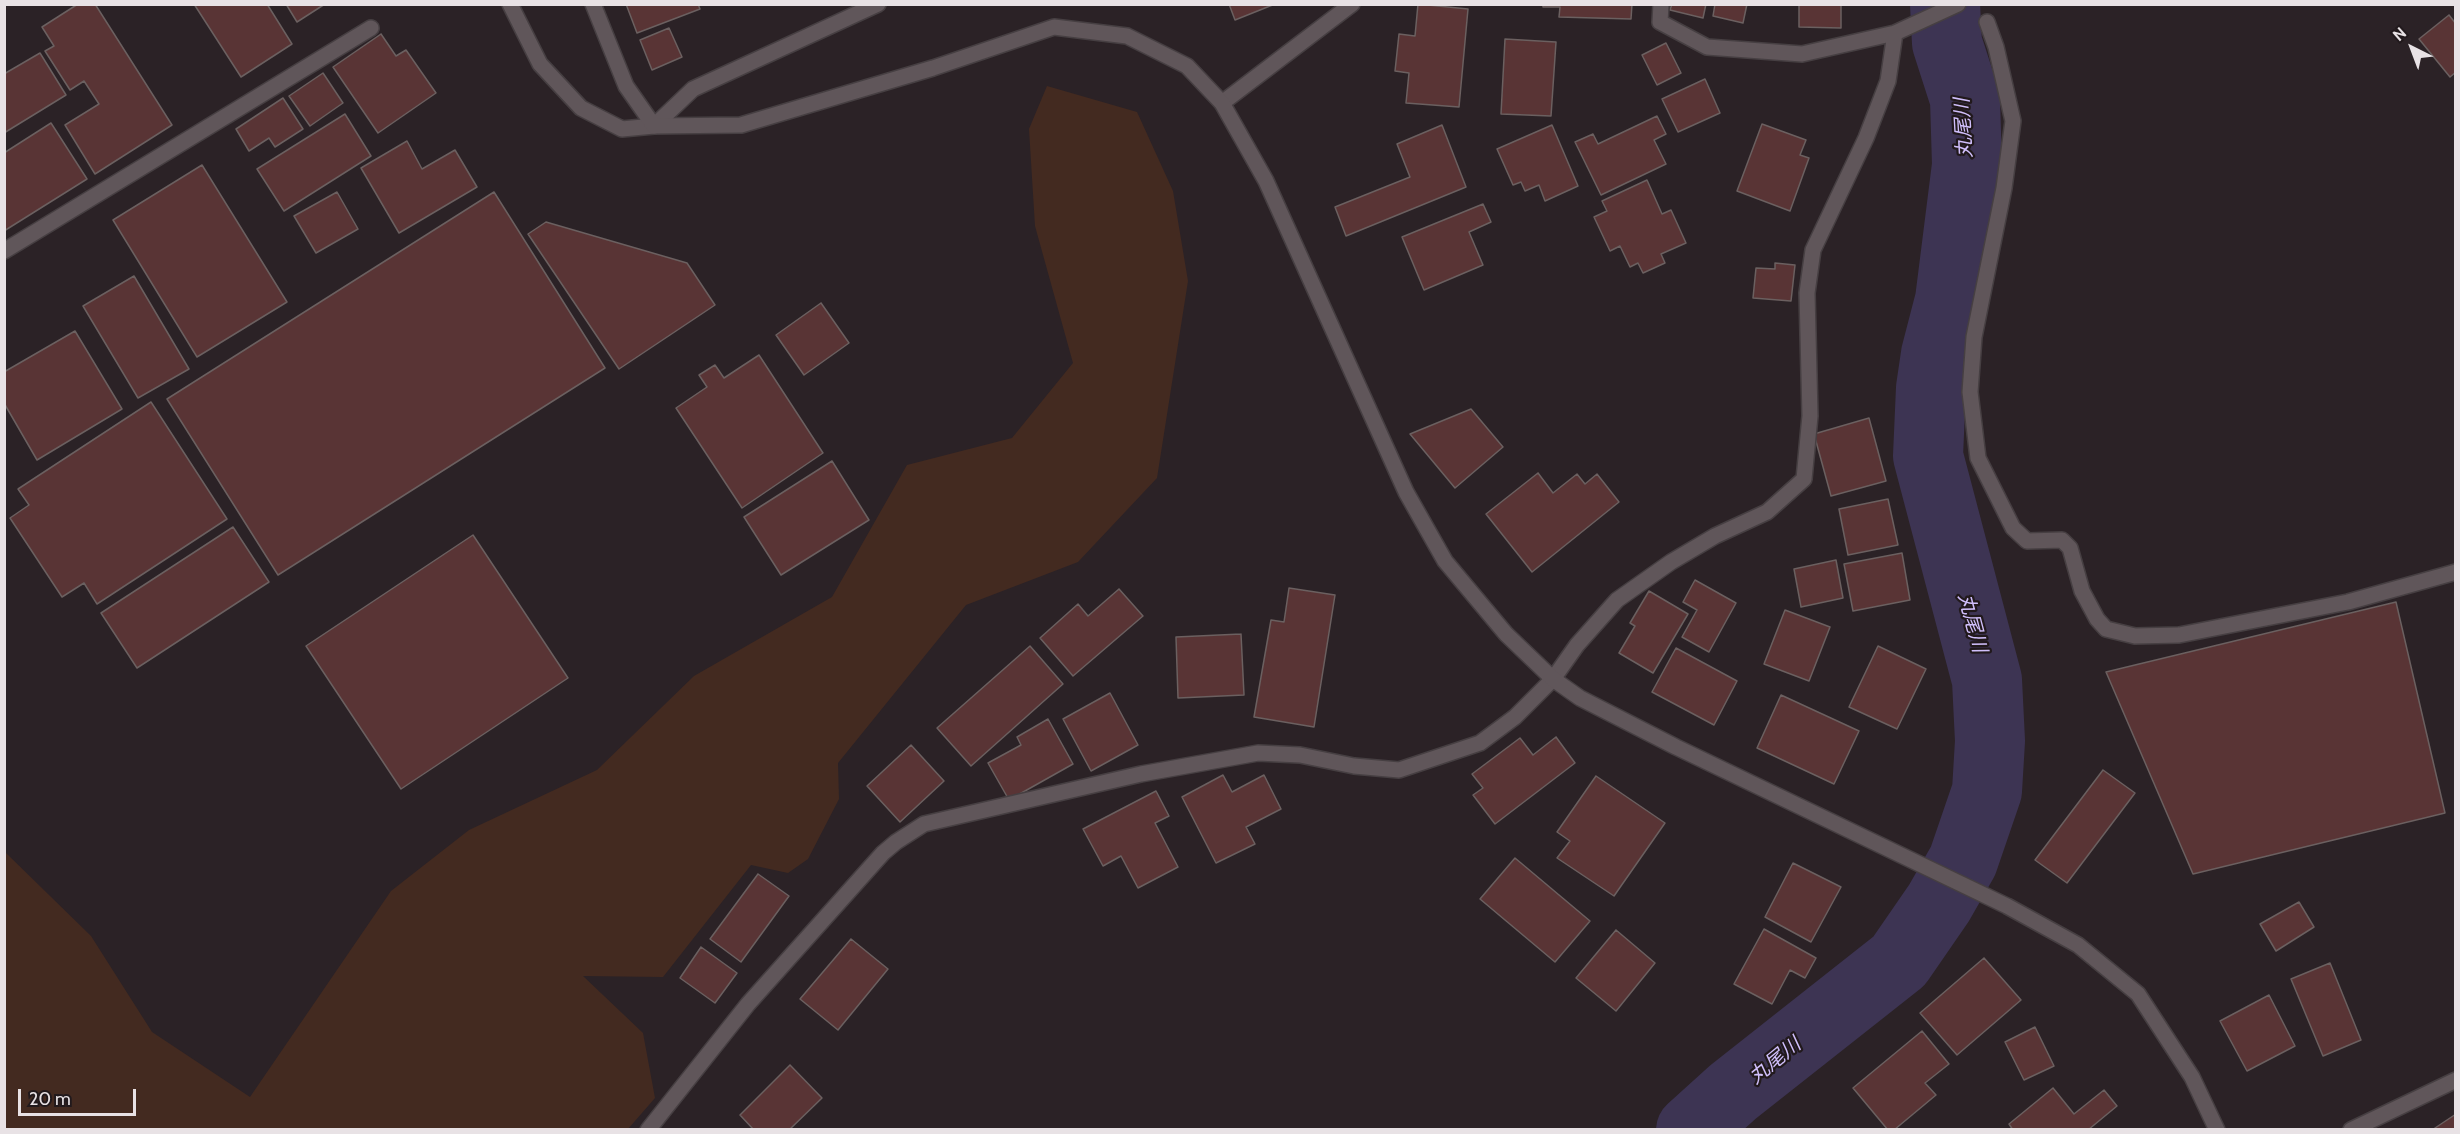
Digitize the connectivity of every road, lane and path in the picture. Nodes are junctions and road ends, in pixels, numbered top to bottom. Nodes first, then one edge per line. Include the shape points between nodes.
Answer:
1 (510, 4) edge
2 (593, 4) edge
3 (878, 4) edge
4 (1352, 4) edge
5 (1661, 4) edge
6 (1958, 4) edge
7 (1987, 22) dead end
8 (371, 28) dead end
9 (1894, 33) junction
10 (1222, 103) junction
11 (654, 126) junction
12 (4, 251) edge
13 (2456, 572) edge
14 (1553, 679) junction
15 (2456, 1080) edge
16 (648, 1130) edge
17 (2217, 1130) edge
18 (2351, 1130) edge

1 - 11 street via 540,64 581,108 622,129
2 - 11 street via 626,86
3 - 11 street via 693,89
4 - 10 street
5 - 9 street via 1659,22 1707,47 1802,54
6 - 9 street
7 - 13 street via 2002,67 2013,121 2004,188 1974,337 1970,392 1978,458 2013,528 2027,541 2062,540 2070,548 2082,591 2097,619 2106,628 2135,636 2179,635 2303,611
8 - 12 street
9 - 14 street via 1888,81 1866,138 1813,250 1807,293 1810,416 1804,479 1767,512 1715,536 1617,600
10 - 11 street via 1186,66 1128,36 1054,27 741,125
10 - 14 street via 1266,181 1406,492 1445,561 1506,634
14 - 16 street via 1515,717 1480,742 1399,770 1300,755 1258,753 1130,776 924,824 883,853 748,1004
14 - 17 street via 1580,698 1676,747 2007,906 2078,945 2138,994 2192,1077
15 - 18 street

